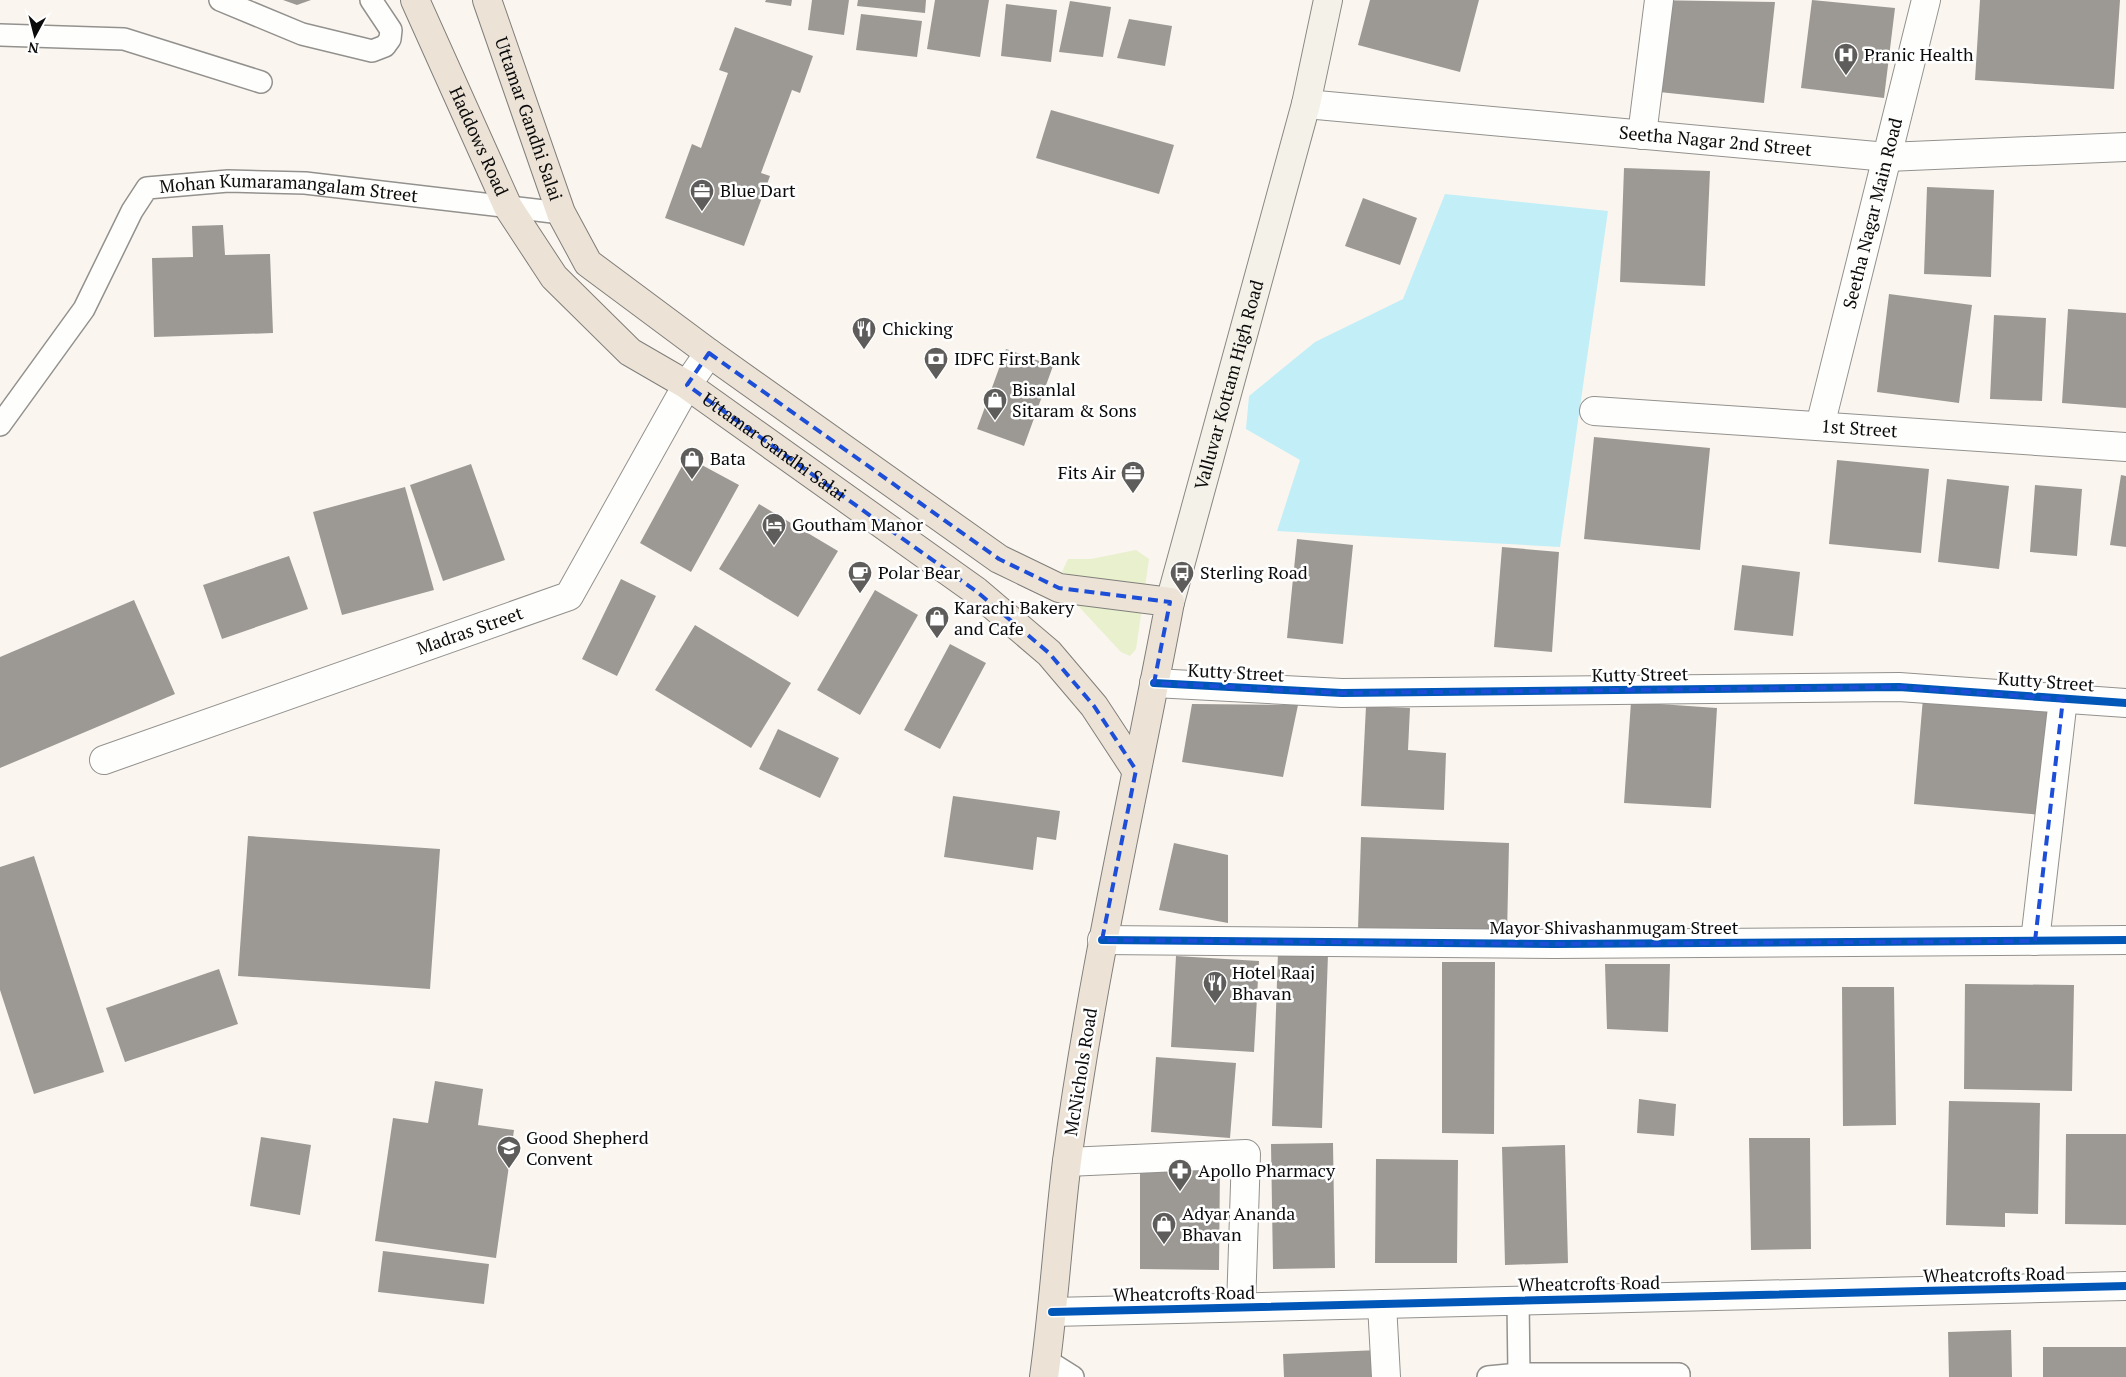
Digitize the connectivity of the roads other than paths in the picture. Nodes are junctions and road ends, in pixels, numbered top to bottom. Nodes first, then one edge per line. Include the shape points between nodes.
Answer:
1 (220, 0) edge
2 (371, 0) edge
3 (415, 0) edge
4 (487, 0) edge
5 (1328, 0) edge
6 (1658, 0) edge
7 (1926, 0) edge
8 (0, 35) edge
9 (261, 82) dead end
10 (1306, 104) junction
11 (1642, 135) junction
12 (2126, 148) edge
13 (1887, 158) junction
14 (508, 207) junction
15 (561, 213) junction
16 (554, 277) joint
17 (709, 353) junction
18 (687, 385) junction
19 (1594, 411) dead end
20 (0, 425) edge
21 (1820, 426) junction
22 (2126, 447) edge
23 (1170, 602) junction
24 (1154, 684) junction
25 (2063, 699) junction
26 (2126, 703) edge
27 (104, 760) dead end
28 (1136, 770) junction
29 (2126, 938) edge
30 (1102, 940) junction
31 (2035, 941) junction
32 (1067, 1162) junction
33 (2126, 1286) edge
34 (1518, 1301) junction
35 (1382, 1304) junction
36 (1241, 1307) junction
37 (1052, 1312) junction
38 (1045, 1369) edge
39 (1519, 1374) junction
40 (1073, 1377) edge
41 (1386, 1377) edge
42 (1488, 1377) edge
43 (1679, 1377) edge

1 - 2 lane via 302,34 372,52 385,46 391,30
3 - 14 main road, Haddows Road
4 - 15 main road, Uttamar Gandhi Salai
5 - 10 main road, Valluvar Kottam High Road
6 - 11 street
7 - 13 street, Seetha Nagar Main Road
8 - 9 lane via 124,39
10 - 11 street, Seetha Nagar 2nd Street
10 - 23 main road, Valluvar Kottam High Road
11 - 13 street, Seetha Nagar 2nd Street
12 - 13 street, Seetha Nagar 2nd Street
13 - 21 street, Seetha Nagar Main Road
14 - 15 lane, Mohan Kumaramangalam Street
14 - 16 main road, Haddows Road
14 - 20 lane, Mohan Kumaramangalam Street via 305,183 228,181 147,188 132,211 84,309
15 - 17 main road, Uttamar Gandhi Salai via 588,263
16 - 18 main road, Uttamar Gandhi Salai via 630,352
17 - 18 street, Madras Street
17 - 23 main road, Uttamar Gandhi Salai via 999,559 1060,588
18 - 27 street, Madras Street via 569,596
18 - 28 main road, Uttamar Gandhi Salai via 976,591 1049,653 1094,706
19 - 21 street, 1st Street
21 - 22 street, 1st Street
23 - 24 main road, Valluvar Kottam High Road
24 - 25 street, Kutty Street via 1342,693 1899,687
24 - 28 main road, Valluvar Kottam High Road
25 - 26 street, Kutty Street
25 - 31 street
28 - 30 main road, McNichols Road
29 - 31 street, Mayor Shivashanmugam Street
30 - 31 street, Mayor Shivashanmugam Street via 1554,944
30 - 32 main road, McNichols Road
32 - 36 street via 1246,1154
32 - 37 main road, McNichols Road
33 - 34 street, Wheatcrofts Road
34 - 35 street, Wheatcrofts Road
34 - 39 lane
35 - 36 street, Wheatcrofts Road
35 - 41 street
36 - 37 street, Wheatcrofts Road
37 - 38 main road, McNichols Road
38 - 40 lane
39 - 42 lane
39 - 43 lane via 1679,1374

